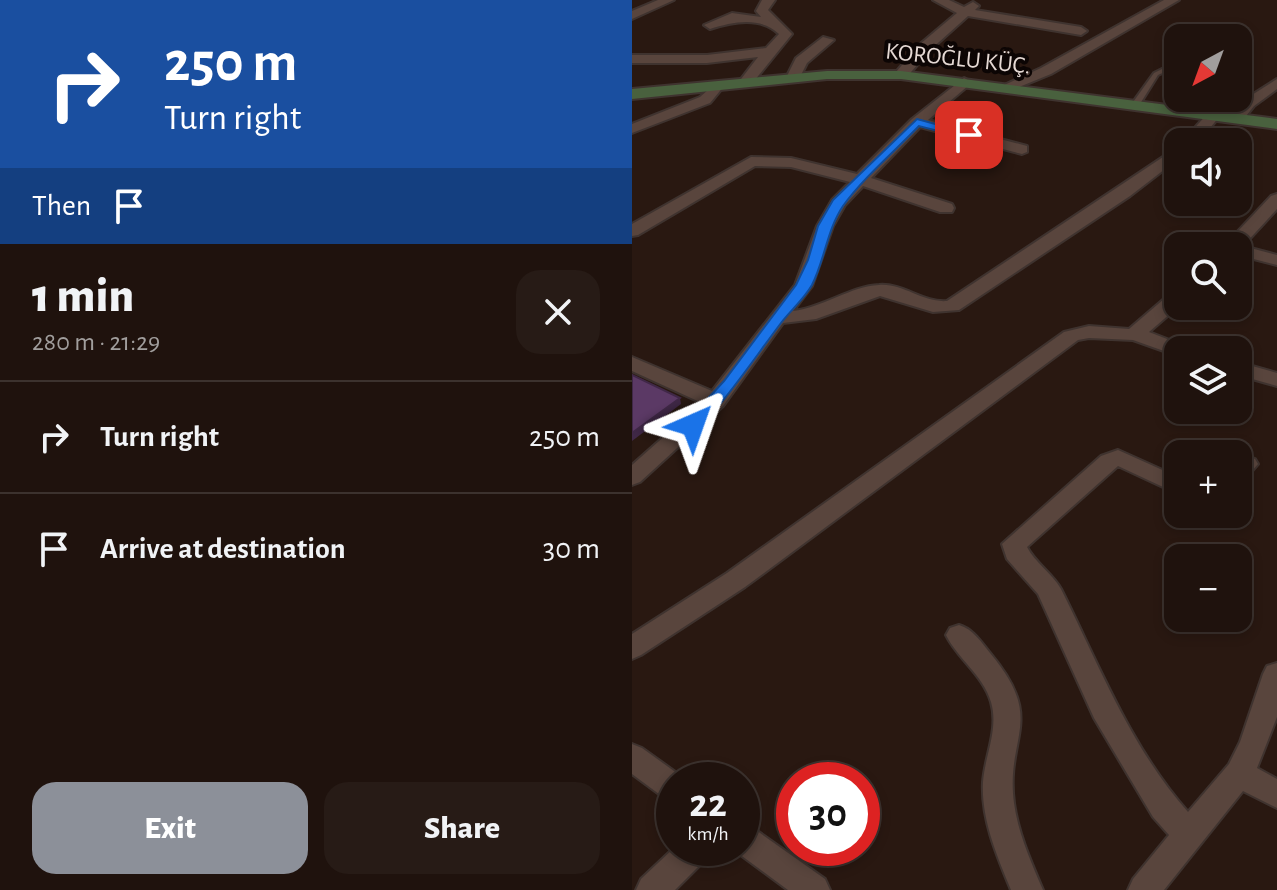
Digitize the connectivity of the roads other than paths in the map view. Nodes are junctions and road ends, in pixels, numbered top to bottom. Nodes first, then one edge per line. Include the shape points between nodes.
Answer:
1 (668, 0) edge
2 (939, 0) edge
3 (980, 0) edge
4 (1173, 0) edge
5 (632, 5) edge
6 (766, 5) edge
7 (718, 8) dead end
8 (645, 9) junction
9 (965, 12) junction
10 (632, 15) edge
11 (773, 22) junction
12 (710, 25) dead end
13 (1081, 31) dead end
14 (828, 40) dead end
15 (771, 51) junction
16 (632, 59) edge
17 (1164, 70) edge
18 (901, 75) junction
19 (793, 78) junction
20 (964, 82) junction
21 (745, 83) junction
22 (1277, 83) edge
23 (717, 86) junction
24 (1007, 87) junction
25 (632, 94) edge
26 (1135, 105) junction
27 (1213, 116) junction
28 (1237, 118) junction
29 (917, 122) junction
30 (1277, 124) edge
31 (1202, 128) edge
32 (632, 129) edge
33 (1022, 149) dead end
34 (1164, 163) edge
35 (860, 179) junction
36 (1277, 199) edge
37 (946, 208) dead end
38 (632, 231) edge
39 (1246, 232) edge
40 (1252, 254) edge
41 (1277, 260) edge
42 (1164, 309) edge
43 (777, 318) junction
44 (1135, 334) junction
45 (1164, 345) edge
46 (632, 363) edge
47 (1252, 372) edge
48 (1277, 380) edge
49 (716, 401) junction
50 (632, 477) edge
51 (1164, 479) edge
52 (959, 635) dead end
53 (632, 648) edge
54 (1277, 674) edge
55 (632, 757) edge
56 (1239, 773) junction
57 (656, 775) edge
58 (1277, 795) edge
59 (1189, 836) junction
60 (760, 851) edge
61 (677, 866) edge
62 (652, 890) edge
63 (814, 890) edge
64 (1027, 890) edge
65 (1144, 890) edge

1 - 8 street
2 - 9 street
3 - 9 street
4 - 24 street
5 - 8 street
6 - 7 street via 737,12
6 - 11 street
8 - 10 street
9 - 13 street
9 - 18 street
11 - 12 street via 732,17
11 - 15 street via 786,34
14 - 19 street via 801,61
15 - 16 street via 707,59
15 - 21 street
17 - 26 lane
18 - 19 street, KOROĞLU KÜÇ.
18 - 20 street, KOROĞLU KÜÇ.
19 - 21 street, KOROĞLU KÜÇ.
20 - 24 street, KOROĞLU KÜÇ.
20 - 29 street
21 - 23 street, KOROĞLU KÜÇ.
22 - 28 street
23 - 25 street, KOROĞLU KÜÇ.
23 - 32 street via 705,100
24 - 26 street, KOROĞLU KÜÇ.
26 - 27 street, KOROĞLU KÜÇ.
27 - 28 street, KOROĞLU KÜÇ.
27 - 31 street
28 - 30 street, KOROĞLU KÜÇ.
29 - 33 street
29 - 35 street
34 - 43 street via 952,306 934,308 879,290 809,315
35 - 37 street
35 - 38 street via 759,160
35 - 43 street via 838,203 803,286
36 - 39 street
40 - 41 street
42 - 44 street
43 - 49 street
44 - 45 street
44 - 53 street via 1071,336 736,580
46 - 49 street
47 - 48 street
49 - 50 street
51 - 59 street via 1118,457 1014,544 1048,589 1104,710 1164,807
52 - 64 street via 997,682 1009,708 997,788 1002,820
54 - 56 street
55 - 57 street
56 - 58 street
56 - 59 street
59 - 65 street
60 - 63 street
61 - 62 street

